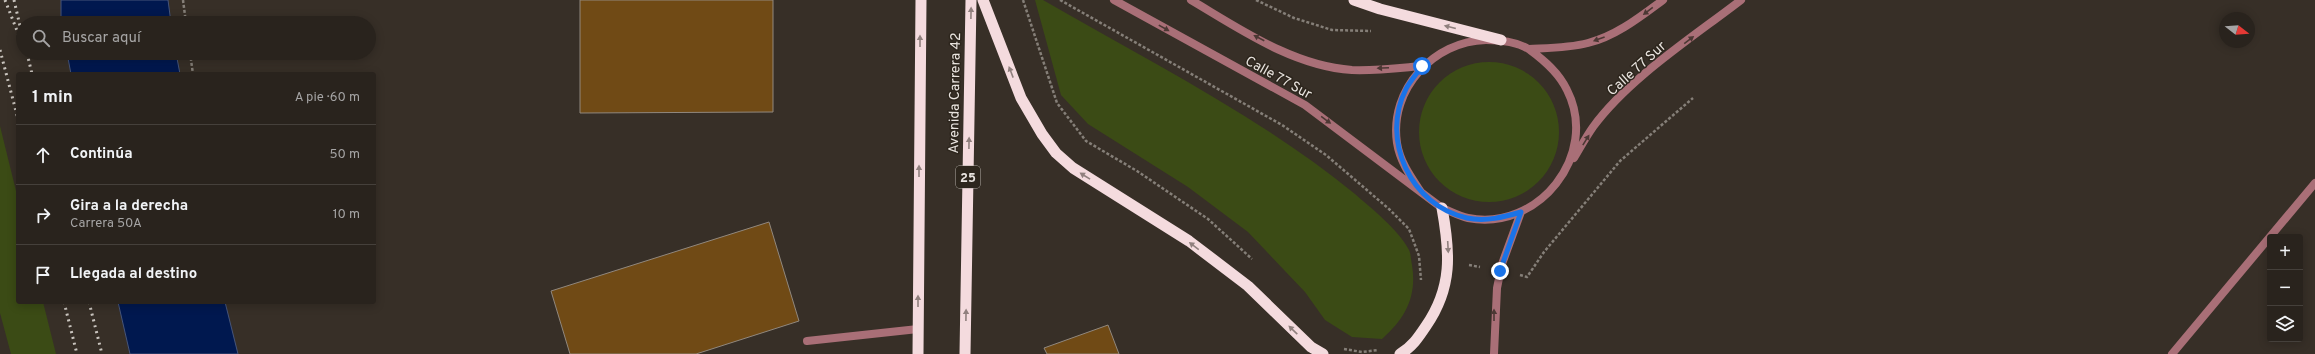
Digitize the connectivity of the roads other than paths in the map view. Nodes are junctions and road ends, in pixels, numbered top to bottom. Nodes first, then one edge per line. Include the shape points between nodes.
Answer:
1 (921, 0) edge
2 (971, 0) edge
3 (983, 0) edge
4 (1114, 0) edge
5 (1191, 0) edge
6 (1354, 0) edge
7 (1663, 0) edge
8 (1741, 0) edge
9 (1501, 40) junction
10 (1528, 49) junction
11 (1422, 66) junction
12 (1565, 173) junction
13 (2315, 183) edge
14 (1421, 192) junction
15 (1442, 208) junction
16 (1521, 212) junction
17 (918, 329) junction
18 (807, 341) dead end
19 (918, 354) edge
20 (965, 354) edge
21 (1323, 354) edge
22 (1400, 354) edge
23 (1494, 354) edge
24 (2172, 354) edge

17 -> 1 highway
20 -> 2 highway, Avenida Carrera 42 / 25
21 -> 3 highway via 1311,347 1242,281 1188,241 1073,168 1056,153 1021,98
4 -> 14 street, Calle 77 Sur via 1305,105
11 -> 5 street, Calle 77 Sur via 1353,70 1308,61 1278,48
9 -> 6 highway via 1380,10
7 -> 10 street via 1634,22 1609,36 1587,43
12 -> 8 street, Calle 77 Sur via 1594,127 1620,97 1664,58
9 - 10 street
9 - 11 street via 1473,40 1445,49
10 - 12 street via 1551,67 1568,90 1575,117 1575,146
11 - 14 street via 1406,89 1398,116 1397,143 1406,169
12 - 16 street, Calle 77 Sur via 1547,196
13 - 24 street
14 - 15 street, Calle 77 Sur
15 - 16 street, Calle 77 Sur via 1468,218 1495,219
15 -> 22 highway via 1448,243 1446,282 1433,316 1412,347
23 -> 16 street via 1494,305 1500,271
17 - 18 street
17 - 19 highway

